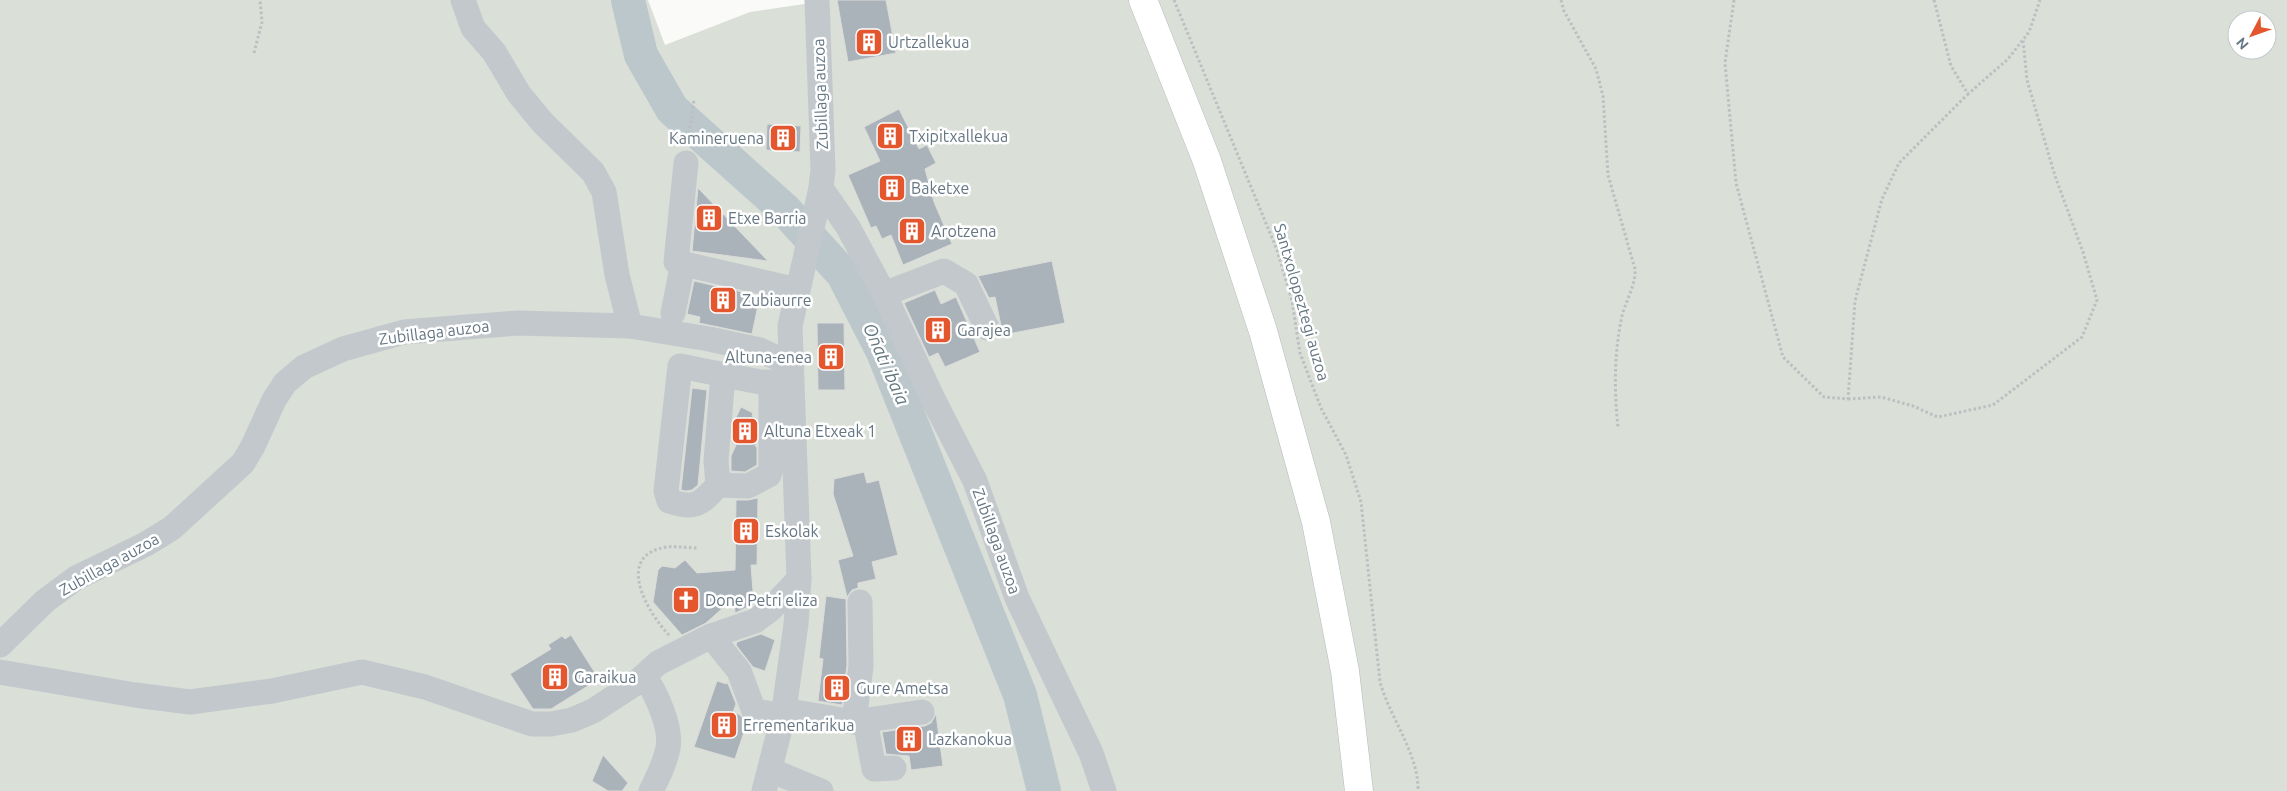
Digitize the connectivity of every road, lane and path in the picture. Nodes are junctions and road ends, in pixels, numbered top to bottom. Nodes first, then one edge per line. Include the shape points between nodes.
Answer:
1 (260, 0) edge
2 (463, 0) edge
3 (817, 0) edge
4 (1144, 0) edge
5 (1174, 0) edge
6 (1561, 0) edge
7 (1734, 0) edge
8 (1934, 0) edge
9 (2040, 0) edge
10 (2023, 40) junction
11 (254, 53) dead end
12 (1968, 94) junction
13 (694, 100) dead end
14 (686, 163) joint
15 (821, 188) junction
16 (684, 264) junction
17 (798, 288) junction
18 (884, 294) junction
19 (673, 313) dead end
20 (630, 326) junction
21 (987, 328) dead end
22 (790, 359) junction
23 (723, 375) junction
24 (781, 383) junction
25 (1848, 399) junction
26 (1618, 427) dead end
27 (718, 485) junction
28 (698, 548) dead end
29 (799, 579) junction
30 (860, 602) dead end
31 (711, 636) junction
32 (0, 645) edge
33 (683, 650) junction
34 (0, 672) edge
35 (644, 676) junction
36 (778, 712) junction
37 (922, 712) dead end
38 (859, 721) junction
39 (894, 768) dead end
40 (767, 780) edge
41 (651, 791) edge
42 (821, 791) edge
43 (1104, 791) edge
44 (1359, 791) edge
45 (1418, 791) edge

1 - 11 path via 262,22
2 - 20 street via 473,28 494,52 523,100 551,132 580,157 600,182
3 - 15 street, Zubillaga auzoa
4 - 44 main road via 1216,189 1262,331 1316,522 1345,671
5 - 45 path, Santxolopeztegi auzoa via 1277,250 1292,301 1300,352 1322,408 1346,455 1361,502 1380,682 1419,778
6 - 26 path via 1596,69 1603,96 1608,175 1635,268 1617,348 1615,396
7 - 25 path via 1725,63 1736,183 1783,357 1824,397
8 - 12 path via 1951,66
9 - 10 path
10 - 12 path via 2008,59
10 - 25 path via 2028,80 2055,176 2097,300 2082,337 1993,405 1938,416 1881,397
12 - 25 path via 1899,162 1882,199 1855,301
13 - 14 path
14 - 16 street via 676,262
15 - 17 street, Zubillaga auzoa
15 - 18 street, Zubillaga auzoa via 848,227
16 - 17 street
16 - 19 street
17 - 22 street, Zubillaga auzoa via 790,326
18 - 21 street via 944,271 966,284
18 - 43 street, Zubillaga auzoa via 975,481 1017,598 1091,753
20 - 22 street, Zubillaga auzoa via 709,339
20 - 32 street, Zubillaga auzoa via 518,323 404,332 376,338 321,359 296,372 285,384 248,456 176,524 146,544 76,578
22 - 24 street, Zubillaga auzoa
23 - 24 street
23 - 27 street via 716,461
23 - 27 street via 680,366 666,491 670,502 686,507 704,500
24 - 27 street, Zubillaga auzoa via 769,475 748,486
24 - 29 street, Zubillaga auzoa
28 - 33 path via 666,547 648,554 641,561 639,572 645,602
29 - 31 street via 755,621
29 - 36 street, Zubillaga auzoa via 796,624
30 - 38 street
31 - 33 street
31 - 36 street via 739,671 754,712
33 - 35 street via 658,663
34 - 35 street via 190,702 272,691 362,672 417,684 511,718 540,725 572,720 593,711
35 - 41 street via 661,708 669,746
36 - 38 street
36 - 40 street, Zubillaga auzoa
37 - 38 street
38 - 39 street via 874,769
40 - 42 street

